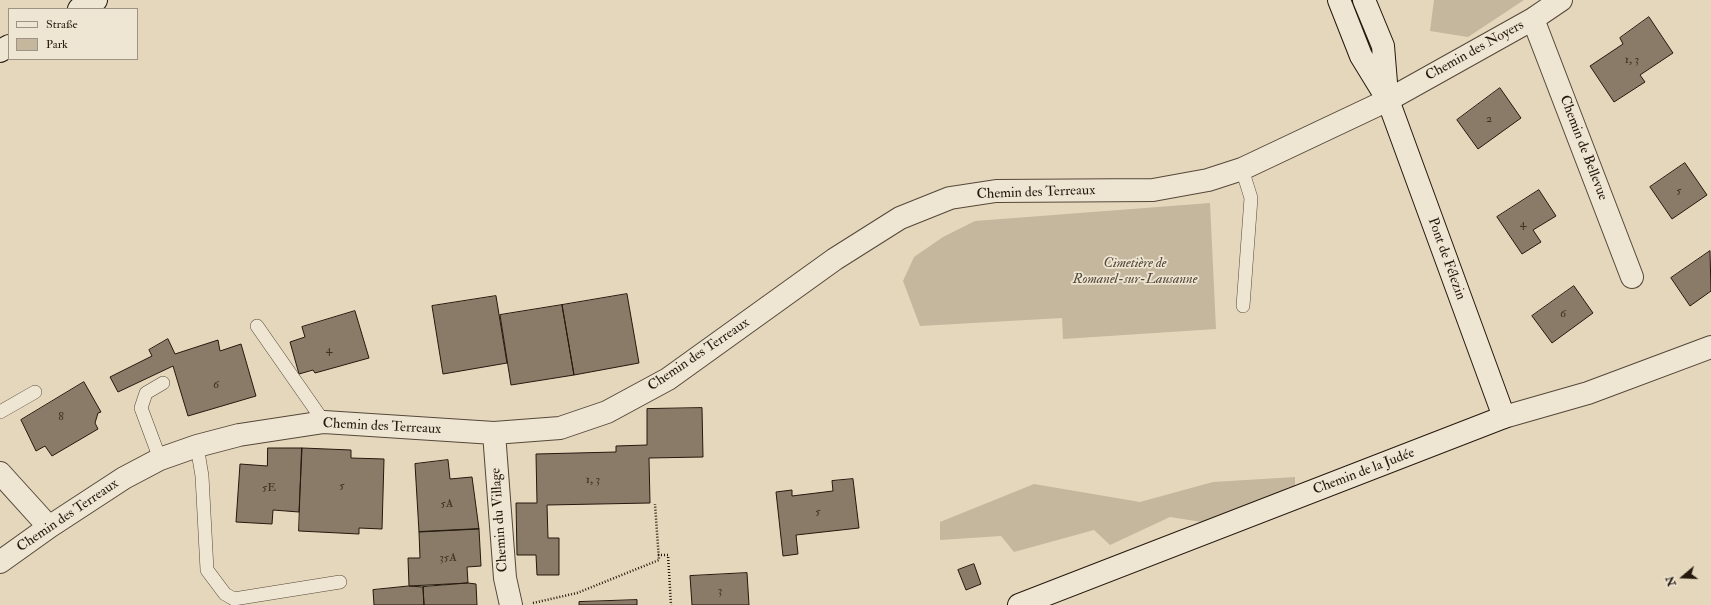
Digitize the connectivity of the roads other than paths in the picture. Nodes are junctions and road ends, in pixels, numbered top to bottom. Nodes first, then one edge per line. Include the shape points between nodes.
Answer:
1 (96, 0) edge
2 (1339, 0) edge
3 (1364, 0) edge
4 (1561, 0) edge
5 (81, 8) edge
6 (1533, 19) junction
7 (1388, 100) junction
8 (1242, 169) junction
9 (1632, 277) dead end
10 (1244, 306) dead end
11 (257, 326) dead end
12 (1711, 347) edge
13 (163, 384) dead end
14 (35, 392) dead end
15 (0, 412) edge
16 (1504, 417) junction
17 (324, 422) junction
18 (494, 433) junction
19 (197, 446) junction
20 (160, 459) junction
21 (0, 473) edge
22 (49, 527) junction
23 (0, 562) edge
24 (340, 582) dead end
25 (511, 605) edge
26 (1019, 605) edge

1 - 5 street
2 - 7 street, Pont de Félezin via 1361,56
3 - 7 street, Pont de Félezin via 1383,46
4 - 6 street, Chemin des Noyers
6 - 7 street, Chemin des Noyers
6 - 9 street, Chemin de Bellevue
7 - 8 street, Chemin des Terreaux
7 - 16 street, Pont de Félezin
8 - 10 lane via 1251,198
8 - 18 street, Chemin des Terreaux via 1208,180 1153,190 996,191 950,198 900,218 835,259 668,379 607,412 560,428
11 - 17 lane
12 - 16 street, Chemin de la Judée via 1588,393
13 - 20 lane via 146,393 141,408
14 - 15 lane
16 - 26 street, Chemin de la Judée
17 - 18 street, Chemin des Terreaux
17 - 19 street, Chemin des Terreaux via 239,435
18 - 25 street, Chemin du Village via 504,578
19 - 20 street, Chemin des Terreaux
19 - 24 lane via 202,476 207,570 225,594 234,599
20 - 22 street, Chemin des Terreaux via 124,478
21 - 22 street
22 - 23 street, Chemin des Terreaux

